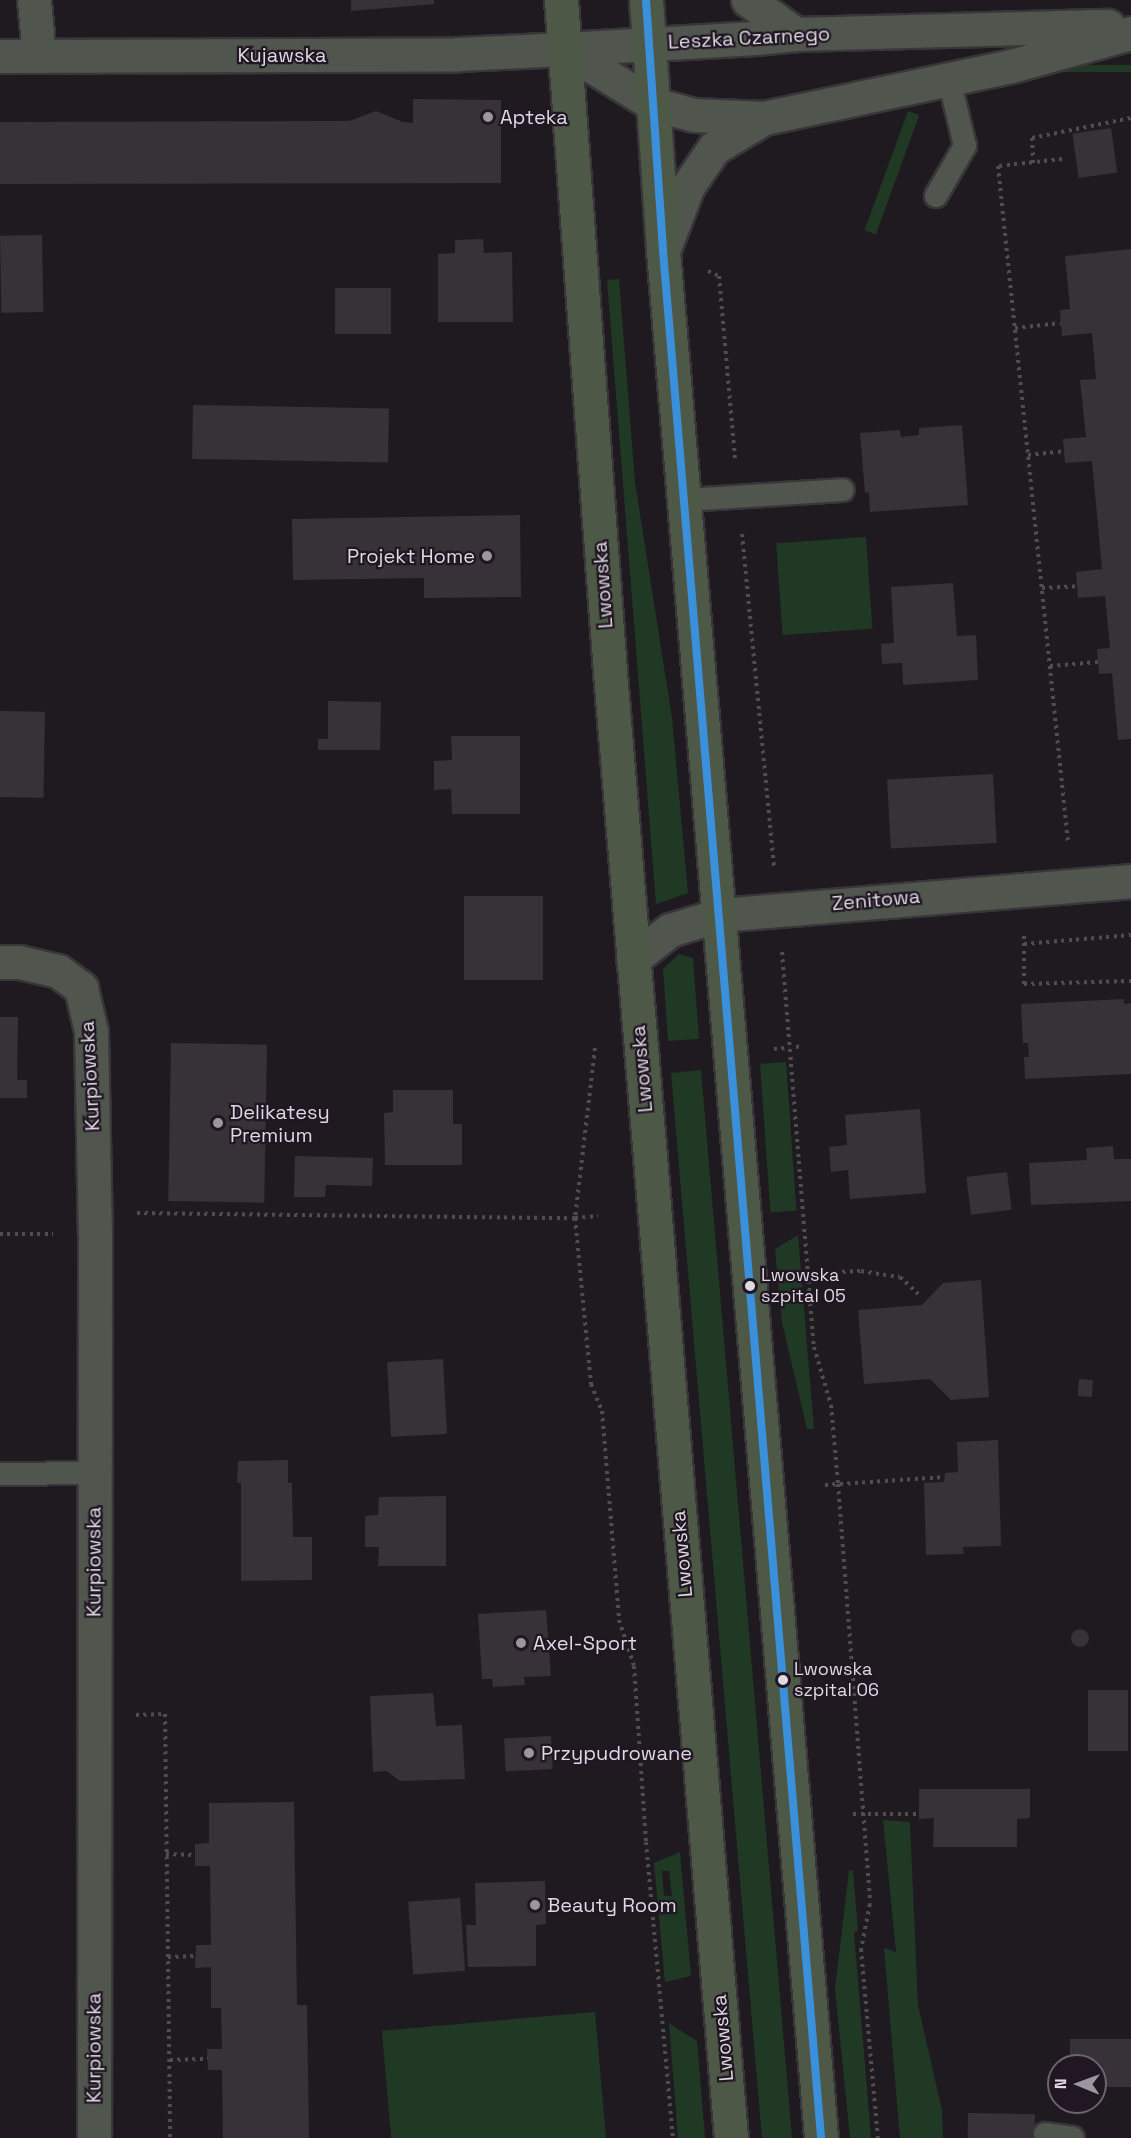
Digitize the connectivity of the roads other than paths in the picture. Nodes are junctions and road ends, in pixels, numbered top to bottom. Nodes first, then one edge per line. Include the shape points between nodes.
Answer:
1 (34, 0) edge
2 (561, 0) edge
3 (646, 0) edge
4 (748, 0) edge
5 (1131, 26) edge
6 (1131, 33) edge
7 (796, 34) junction
8 (649, 44) junction
9 (564, 49) junction
10 (0, 56) edge
11 (39, 56) junction
12 (949, 80) junction
13 (653, 104) junction
14 (764, 118) junction
15 (936, 196) dead end
16 (663, 251) junction
17 (843, 490) dead end
18 (685, 500) junction
19 (1131, 881) edge
20 (719, 915) junction
21 (633, 959) junction
22 (0, 962) edge
23 (94, 1473) junction
24 (0, 1474) edge
25 (1045, 2134) dead end
26 (94, 2138) edge
27 (731, 2138) edge
28 (821, 2138) edge
29 (1073, 2138) edge

1 - 11 street
2 - 9 main road, Lwowska
3 - 8 main road
4 - 7 street
5 - 7 street, Leszka Czarnego
6 - 12 street
7 - 8 street, Leszka Czarnego
8 - 9 street, Leszka Czarnego
8 - 13 main road
9 - 11 street, Kujawska via 459,54
9 - 13 street
9 - 21 main road, Lwowska
10 - 11 street, Kujawska
12 - 14 street
12 - 15 lane via 965,146
13 - 14 street via 694,115
13 - 16 main road
14 - 16 street via 714,148 688,186
16 - 18 main road
17 - 18 lane
18 - 20 main road
19 - 20 street, Zenitowa
20 - 21 street, Zenitowa via 670,930
20 - 28 main road
21 - 27 main road, Lwowska
22 - 23 street, Kurpiowska via 58,971 81,988 91,1031
23 - 24 lane
23 - 26 street, Kurpiowska
25 - 29 lane

